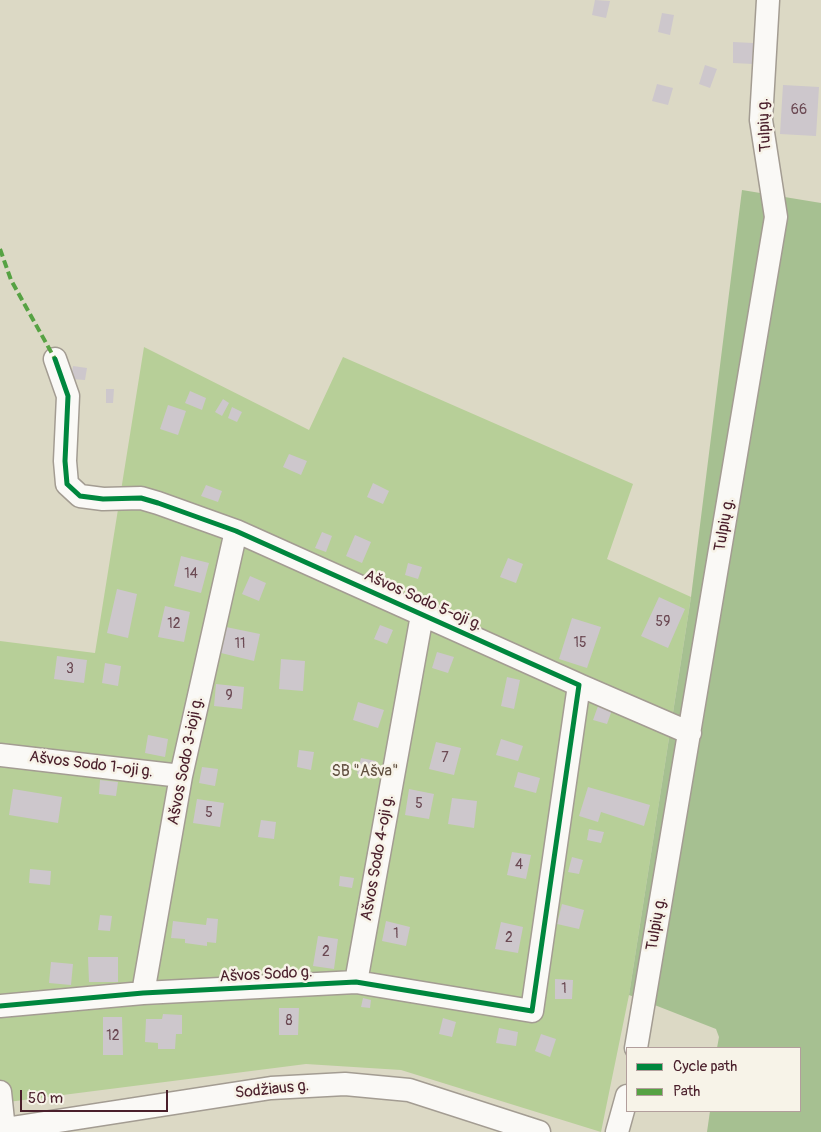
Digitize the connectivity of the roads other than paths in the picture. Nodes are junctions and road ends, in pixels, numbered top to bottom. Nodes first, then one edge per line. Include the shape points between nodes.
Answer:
1 (768, 0) edge
2 (55, 359) dead end
3 (236, 531) junction
4 (422, 615) junction
5 (579, 685) junction
6 (690, 733) junction
7 (0, 755) edge
8 (181, 776) junction
9 (356, 982) junction
10 (143, 993) junction
11 (0, 1006) edge
12 (636, 1047) edge
13 (0, 1092) edge
14 (626, 1100) edge
15 (2, 1130) edge
16 (540, 1132) edge
17 (617, 1132) edge

1 - 6 street, Tulpių g. via 762,120 776,218
2 - 3 street, Ašvos Sodo 5-oji g. via 68,396 67,484 80,496 141,498
3 - 4 street, Ašvos Sodo 5-oji g.
3 - 8 street, Ašvos Sodo 3-ioji g.
4 - 5 street, Ašvos Sodo 5-oji g.
4 - 9 street, Ašvos Sodo 4-oji g.
5 - 6 street, Ašvos Sodo 5-oji g.
5 - 9 street, Ašvos Sodo g. via 532,1011
6 - 12 street, Tulpių g.
7 - 8 street, Ašvos Sodo 1-oji g.
8 - 10 street, Ašvos Sodo 3-ioji g.
9 - 10 street, Ašvos Sodo g.
10 - 11 street, Ašvos Sodo g.
13 - 15 street
14 - 17 street
15 - 16 street, Sodžiaus g. via 271,1088 345,1084 409,1090

